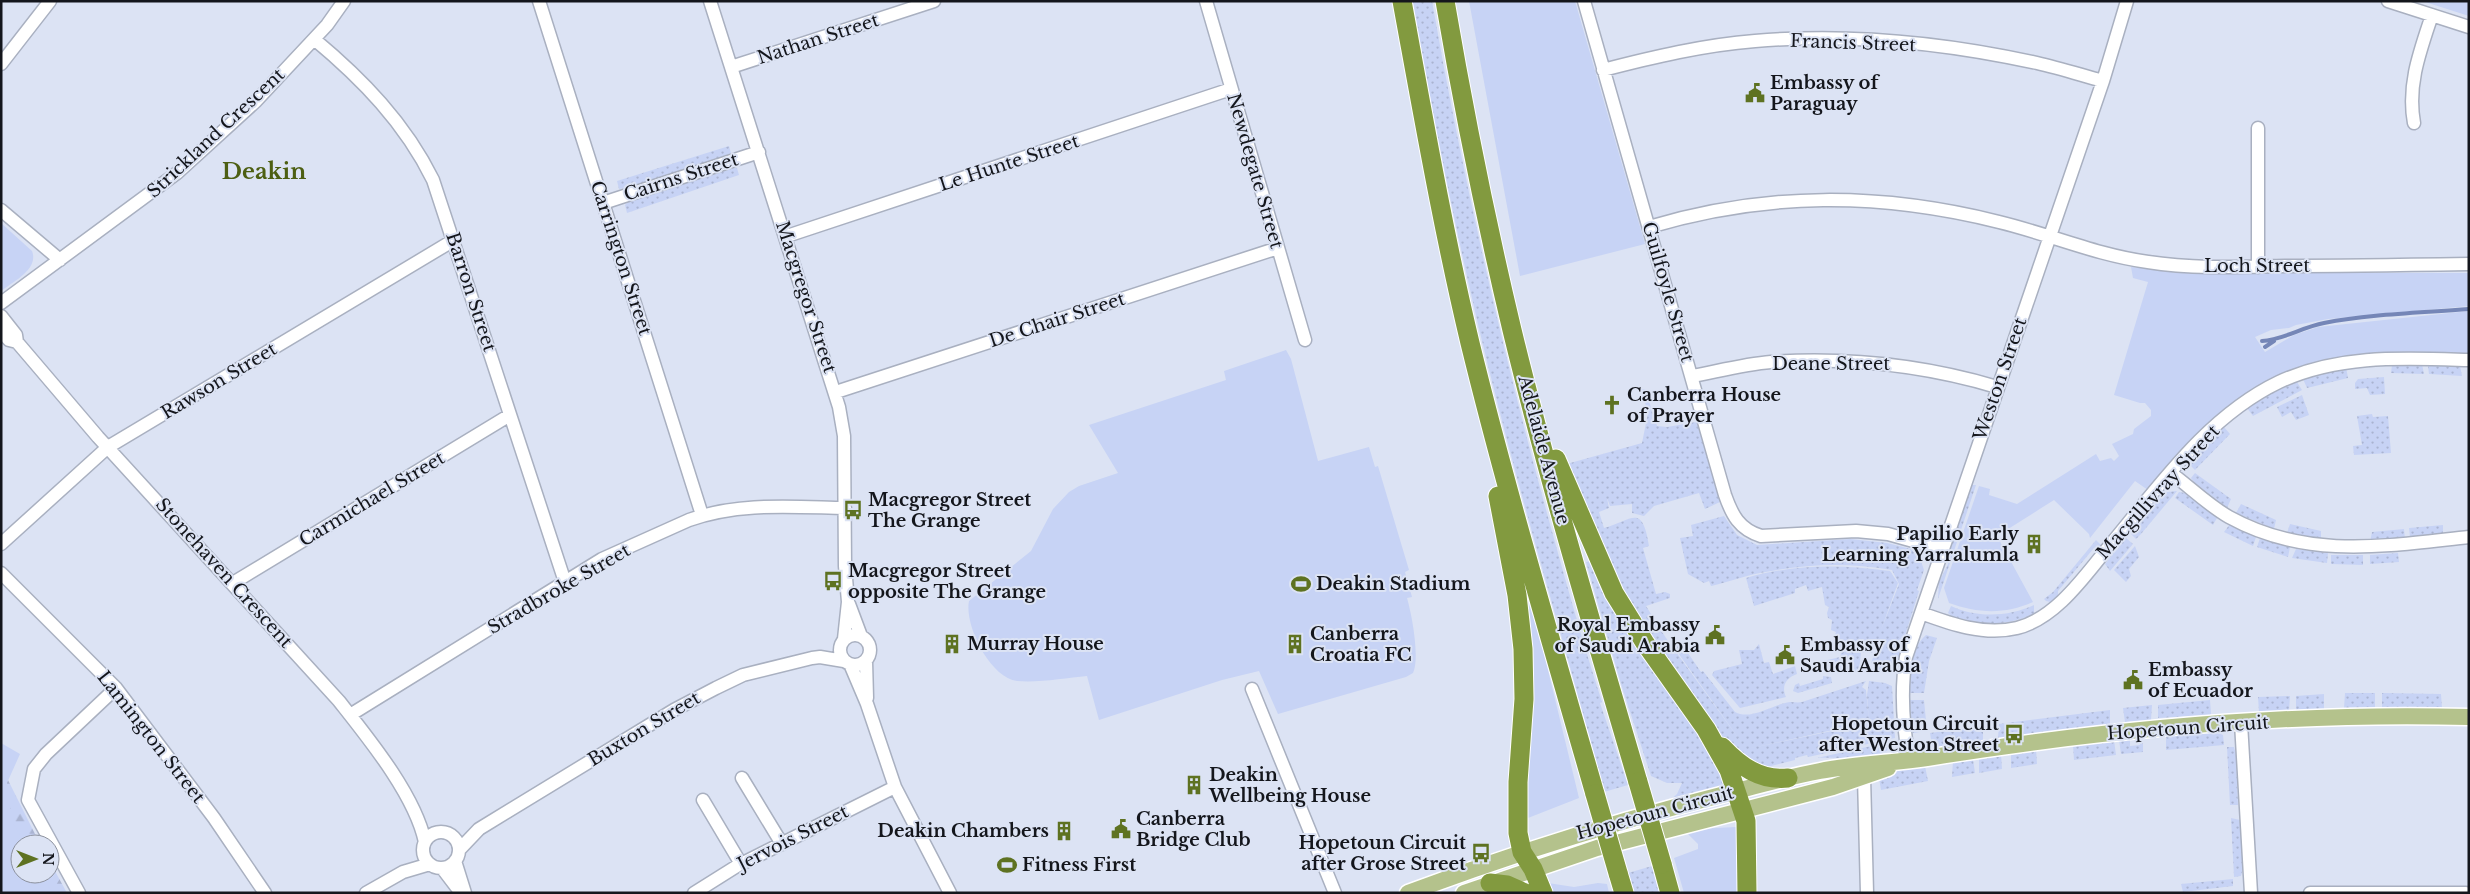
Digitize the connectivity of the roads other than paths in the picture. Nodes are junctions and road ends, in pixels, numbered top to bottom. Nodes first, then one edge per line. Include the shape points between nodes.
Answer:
1 (50, 1) edge
2 (344, 1) edge
3 (539, 1) edge
4 (710, 1) edge
5 (934, 1) edge
6 (1206, 1) edge
7 (1395, 1) edge
8 (1402, 1) edge
9 (1584, 1) edge
10 (2127, 1) edge
11 (2388, 1) edge
12 (1447, 5) edge
13 (2432, 16) junction
14 (2469, 27) edge
15 (314, 38) junction
16 (1412, 54) junction
17 (1, 64) edge
18 (731, 67) junction
19 (1603, 70) junction
20 (2103, 80) junction
21 (1231, 89) junction
22 (2414, 123) dead end
23 (2258, 128) dead end
24 (759, 152) junction
25 (603, 203) junction
26 (1, 210) edge
27 (1649, 227) junction
28 (787, 236) junction
29 (2050, 237) junction
30 (454, 240) junction
31 (1278, 248) junction
32 (60, 260) junction
33 (2469, 264) edge
34 (2258, 267) junction
35 (1, 304) edge
36 (1, 316) edge
37 (1, 331) edge
38 (1305, 340) dead end
39 (17, 342) junction
40 (1470, 342) junction
41 (2469, 360) edge
42 (1693, 376) junction
43 (1526, 385) junction
44 (1997, 387) junction
45 (836, 392) junction
46 (510, 415) junction
47 (108, 447) junction
48 (2171, 473) junction
49 (845, 508) junction
50 (702, 515) junction
51 (2469, 537) edge
52 (1, 544) edge
53 (1942, 549) junction
54 (1, 573) edge
55 (565, 582) junction
56 (233, 583) junction
57 (848, 602) junction
58 (1921, 613) junction
59 (861, 636) junction
60 (843, 641) junction
61 (820, 657) junction
62 (866, 661) junction
63 (847, 662) junction
64 (116, 688) junction
65 (1252, 689) dead end
66 (867, 704) junction
67 (350, 715) junction
68 (2469, 717) edge
69 (2241, 723) junction
70 (1706, 729) junction
71 (1909, 760) junction
72 (1862, 771) junction
73 (742, 778) dead end
74 (1788, 778) junction
75 (895, 787) junction
76 (1736, 791) junction
77 (702, 800) dead end
78 (1743, 809) junction
79 (418, 814) junction
80 (479, 829) junction
81 (446, 834) junction
82 (782, 844) junction
83 (424, 847) junction
84 (1522, 852) junction
85 (457, 856) junction
86 (742, 864) junction
87 (436, 866) junction
88 (1533, 869) junction
89 (403, 872) junction
90 (1490, 883) junction
91 (1417, 891) edge
92 (79, 893) edge
93 (265, 893) edge
94 (366, 893) edge
95 (461, 893) edge
96 (466, 893) edge
97 (694, 893) edge
98 (950, 893) edge
99 (1335, 893) edge
100 (1464, 893) edge
101 (1525, 893) edge
102 (1543, 893) edge
103 (1624, 893) edge
104 (1670, 893) edge
105 (1747, 893) edge
106 (1867, 893) edge
107 (2251, 893) edge
108 (2310, 893) edge
109 (2466, 893) edge

1 - 17 street
2 - 15 street, Strickland Crescent
3 - 25 street, Carrington Street
4 - 18 street, Macgregor Street
5 - 18 street, Nathan Street
6 - 21 street, Newdegate Street
7 - 16 highway
8 - 16 highway
9 - 19 street, Guilfoyle Street
10 - 20 street, Weston Street
11 - 13 street
12 - 43 highway, Adelaide Avenue via 1476,168
13 - 14 street
13 - 22 street via 2411,85
15 - 30 street, Barron Street via 379,99 403,128 433,180
15 - 32 street, Strickland Crescent via 256,101 177,173
16 - 40 highway
18 - 24 street, Macgregor Street
19 - 20 street, Francis Street via 1661,55 1755,41 1870,40 1926,45 2038,63
19 - 27 street, Guilfoyle Street
20 - 29 street, Weston Street
21 - 28 street, Le Hunte Street
21 - 31 street, Newdegate Street
23 - 34 street
24 - 25 street, Cairns Street
24 - 28 street, Macgregor Street
25 - 50 street, Carrington Street
26 - 32 street
27 - 29 street, Loch Street via 1747,204 1834,198 1919,205 2001,222
27 - 42 street, Guilfoyle Street
28 - 45 street, Macgregor Street
29 - 34 street, Loch Street via 2109,256 2149,263
29 - 44 street, Weston Street
30 - 46 street, Barron Street
30 - 47 street, Rawson Street
31 - 38 street, Newdegate Street
31 - 45 street, De Chair Street
32 - 35 street, Strickland Crescent
33 - 34 street, Loch Street
36 - 39 street, Stonehaven Crescent via 16,335
37 - 39 street, Stonehaven Crescent via 9,340
39 - 47 street, Stonehaven Crescent
40 - 84 highway via 1522,629 1524,699 1518,826
40 - 103 highway, bridge via 1526,555
41 - 48 street, Macgillivray Street via 2357,360 2296,375 2240,406 2208,433
42 - 44 street, Deane Street via 1770,362 1864,361 1950,373
42 - 53 street, Guilfoyle Street via 1730,508 1747,532 1777,536 1856,531 1888,534
43 - 70 highway via 1614,593
43 - 104 highway, Adelaide Avenue, bridge
44 - 53 street, Weston Street
45 - 49 street, Macgregor Street via 844,436
46 - 55 street, Barron Street
46 - 56 street, Carmichael Street
47 - 52 street, Rawson Street
47 - 56 street, Stonehaven Crescent
48 - 51 street via 2230,517 2294,542 2369,548
48 - 58 street, Macgillivray Street via 2058,605 2030,624 2003,630 1971,629
49 - 50 street, Stradbroke Street via 756,506
49 - 57 street, Macgregor Street
50 - 55 street, Stradbroke Street via 602,559
53 - 58 street, Weston Street
54 - 64 street, Lamington Street
55 - 67 street, Stradbroke Street
56 - 67 street, Stonehaven Crescent
57 - 59 street, Macgregor Street
57 - 60 street, Macgregor Street
58 - 71 street, Weston Street via 1906,657 1902,681
59 - 60 street
59 - 62 street via 870,646
60 - 61 street, Buxton Street
60 - 63 street via 840,653
61 - 63 street, Buxton Street
61 - 80 street, Buxton Street via 743,675 716,688 674,710
62 - 63 street
62 - 66 street
63 - 66 street
64 - 92 street via 34,769 28,800
64 - 93 street, Lamington Street via 214,818
65 - 99 street
66 - 75 street
67 - 79 street, Stonehaven Crescent
68 - 69 main road, Hopetoun Circuit
69 - 71 main road, Hopetoun Circuit via 2060,739
69 - 107 street
70 - 74 highway via 1733,758 1751,771 1771,778
70 - 76 highway via 1721,754
71 - 72 main road, Hopetoun Circuit
72 - 74 main road, Hopetoun Circuit
72 - 78 main road, Hopetoun Circuit
72 - 106 street
73 - 82 street
74 - 76 main road, Hopetoun Circuit
75 - 82 street, Jervois Street
75 - 98 street
76 - 78 highway
76 - 84 main road, Hopetoun Circuit
77 - 86 street
78 - 88 main road, Hopetoun Circuit via 1597,848
78 - 105 highway via 1748,837
79 - 81 street, Stonehaven Crescent
79 - 83 street, Stonehaven Crescent
80 - 81 street, Buxton Street
80 - 85 street, Buxton Street
81 - 83 street, Buxton Street via 430,836
81 - 85 street
82 - 86 street, Jervois Street
83 - 87 street, Stonehaven Crescent
83 - 89 street
84 - 88 highway
84 - 91 main road, Hopetoun Circuit
85 - 87 street, Buxton Street
85 - 96 street
86 - 97 street, Jervois Street
87 - 89 street
87 - 95 street
88 - 90 main road, Hopetoun Circuit
88 - 102 highway
89 - 94 street
90 - 100 main road, Hopetoun Circuit
90 - 101 highway via 1507,885
108 - 109 street

